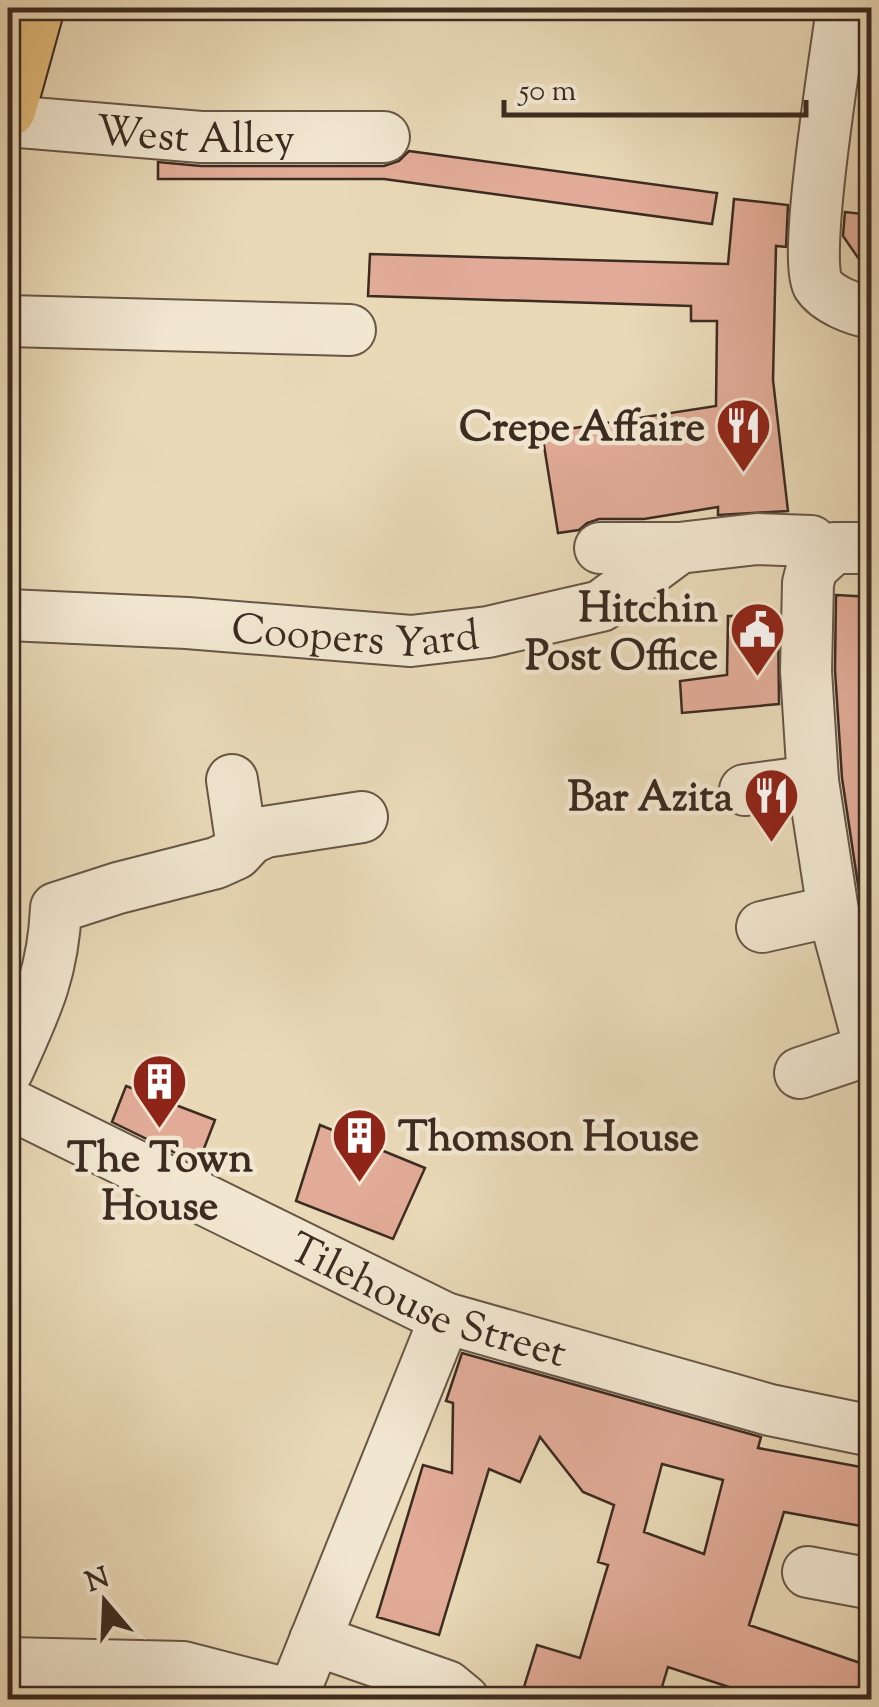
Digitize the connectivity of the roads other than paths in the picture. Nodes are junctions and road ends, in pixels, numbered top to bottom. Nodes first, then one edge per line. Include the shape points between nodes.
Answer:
1 (36, 8) edge
2 (842, 8) edge
3 (8, 109) edge
4 (8, 121) edge
5 (384, 138) dead end
6 (872, 314) edge
7 (8, 321) edge
8 (350, 330) dead end
9 (600, 548) dead end
10 (679, 548) junction
11 (842, 552) edge
12 (8, 614) edge
13 (232, 780) dead end
14 (812, 781) junction
15 (745, 790) dead end
16 (362, 817) dead end
17 (242, 847) junction
18 (833, 912) junction
19 (762, 926) dead end
20 (871, 1052) edge
21 (8, 1070) edge
22 (800, 1073) dead end
23 (8, 1103) edge
24 (445, 1318) junction
25 (872, 1431) edge
26 (808, 1572) dead end
27 (872, 1579) edge
28 (315, 1640) junction
29 (8, 1663) edge
30 (455, 1693) edge
31 (291, 1697) edge

1 - 3 main road
2 - 6 street via 813,266 818,286
4 - 5 street, West Alley via 201,137
7 - 8 street
9 - 10 street
10 - 11 street via 757,539 812,541
10 - 12 street, Coopers Yard via 601,606 488,632 411,641
11 - 14 street via 812,568 808,583
13 - 17 street
14 - 15 street
14 - 18 street
16 - 17 street via 265,832
17 - 21 street via 216,863 56,908 45,988
18 - 19 street
18 - 20 street
20 - 22 street
23 - 24 street, Tilehouse Street
24 - 25 street, Tilehouse Street via 770,1410
24 - 28 street
26 - 27 street
28 - 30 street
28 - 31 street
29 - 31 street via 183,1668

